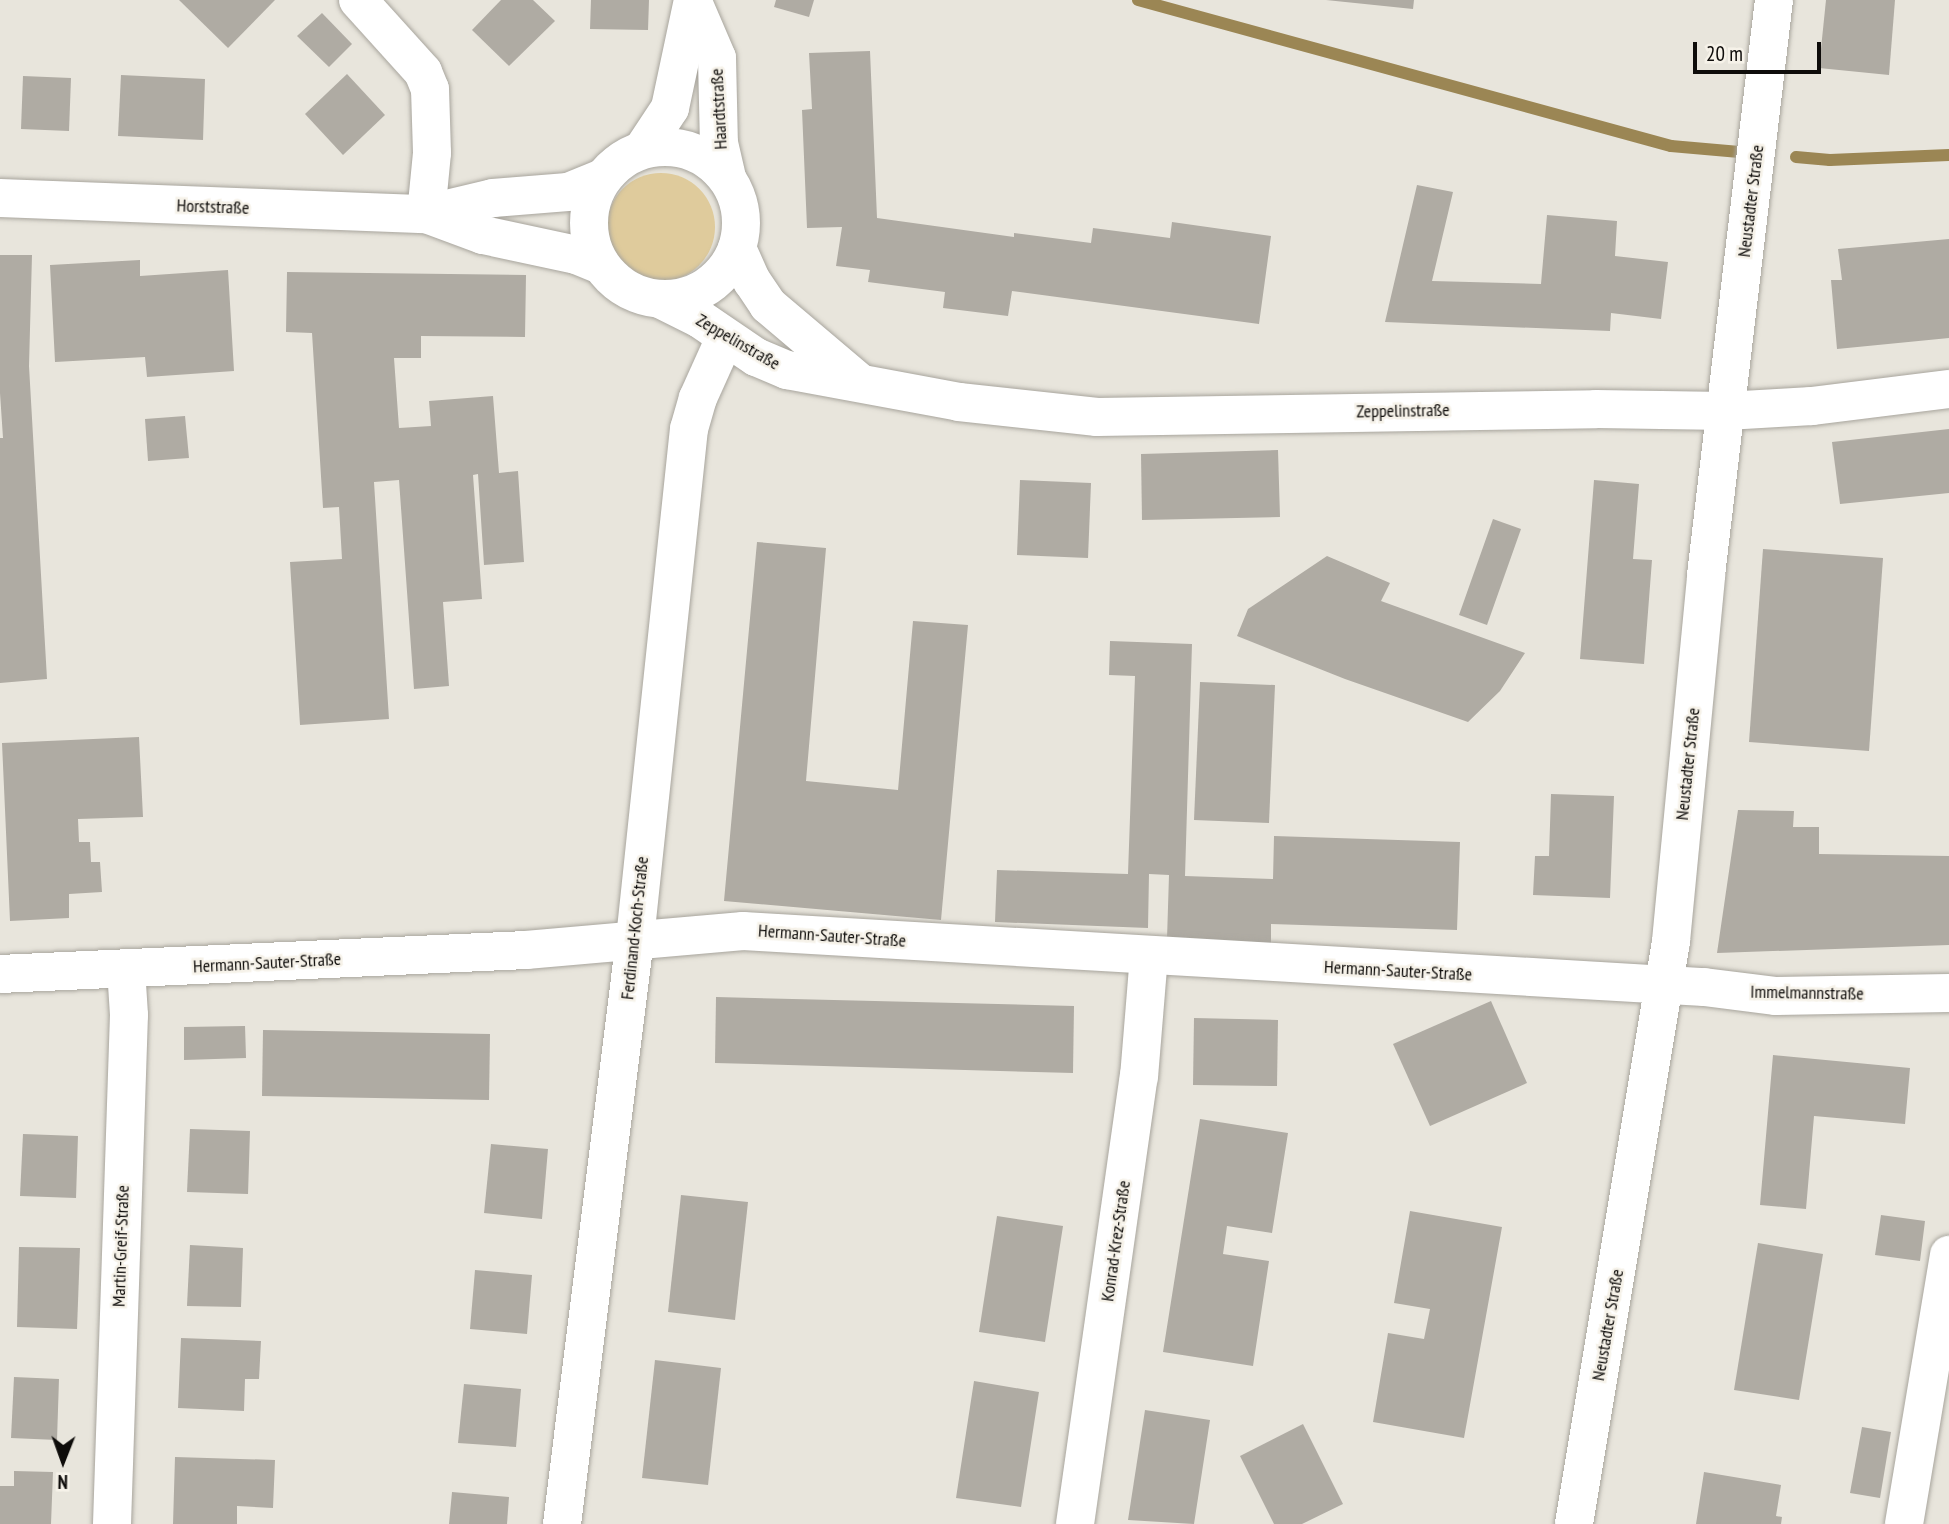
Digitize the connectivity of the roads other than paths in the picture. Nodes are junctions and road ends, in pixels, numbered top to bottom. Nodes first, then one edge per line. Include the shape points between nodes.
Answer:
1 (358, 0) edge
2 (1774, 0) edge
3 (693, 1) edge
4 (643, 149) junction
5 (602, 178) junction
6 (727, 178) junction
7 (0, 198) edge
8 (426, 214) junction
9 (737, 248) junction
10 (601, 265) junction
11 (662, 300) junction
12 (725, 338) junction
13 (860, 382) junction
14 (1949, 389) edge
15 (1726, 411) junction
16 (635, 939) junction
17 (1149, 956) junction
18 (126, 969) junction
19 (0, 974) edge
20 (1665, 986) junction
21 (1949, 993) edge
22 (1949, 1255) edge
23 (1937, 1406) edge
24 (112, 1524) edge
25 (562, 1524) edge
26 (1075, 1524) edge
27 (1574, 1524) edge
28 (1904, 1524) edge

1 - 8 street via 423,72 430,89 433,121
2 - 15 street, Neustadter Straße
3 - 4 street, Haardtstraße via 670,108
3 - 6 street, Haardtstraße via 717,58 719,143
4 - 5 street, Horststraße via 622,159
4 - 6 street via 689,150 710,161
5 - 8 street, Horststraße via 568,192 493,198
5 - 10 street, Horststraße via 588,219 591,244
6 - 9 street via 738,199 742,223
7 - 8 street, Horststraße
8 - 10 street, Horststraße via 483,235 576,255
9 - 11 street via 726,269 708,285 686,296
9 - 13 street, Zeppelinstraße via 768,305
10 - 11 street, Horststraße via 617,283 638,295
11 - 12 street, Zeppelinstraße
12 - 13 street, Zeppelinstraße via 787,370
12 - 16 street, Ferdinand-Koch-Straße via 689,429
13 - 15 street, Zeppelinstraße via 986,405 1097,417
14 - 15 street, Zeppelinstraße
15 - 20 street, Neustadter Straße
16 - 17 street, Hermann-Sauter-Straße via 743,930
16 - 18 street, Hermann-Sauter-Straße via 526,950
16 - 25 street, Ferdinand-Koch-Straße
17 - 20 street, Hermann-Sauter-Straße
17 - 26 street, Konrad-Krez-Straße via 1139,1077
18 - 19 street, Hermann-Sauter-Straße
18 - 24 street, Martin-Greif-Straße via 129,1015
20 - 21 street, Immelmannstraße via 1776,996
20 - 27 street, Neustadter Straße
22 - 23 street
23 - 28 street

